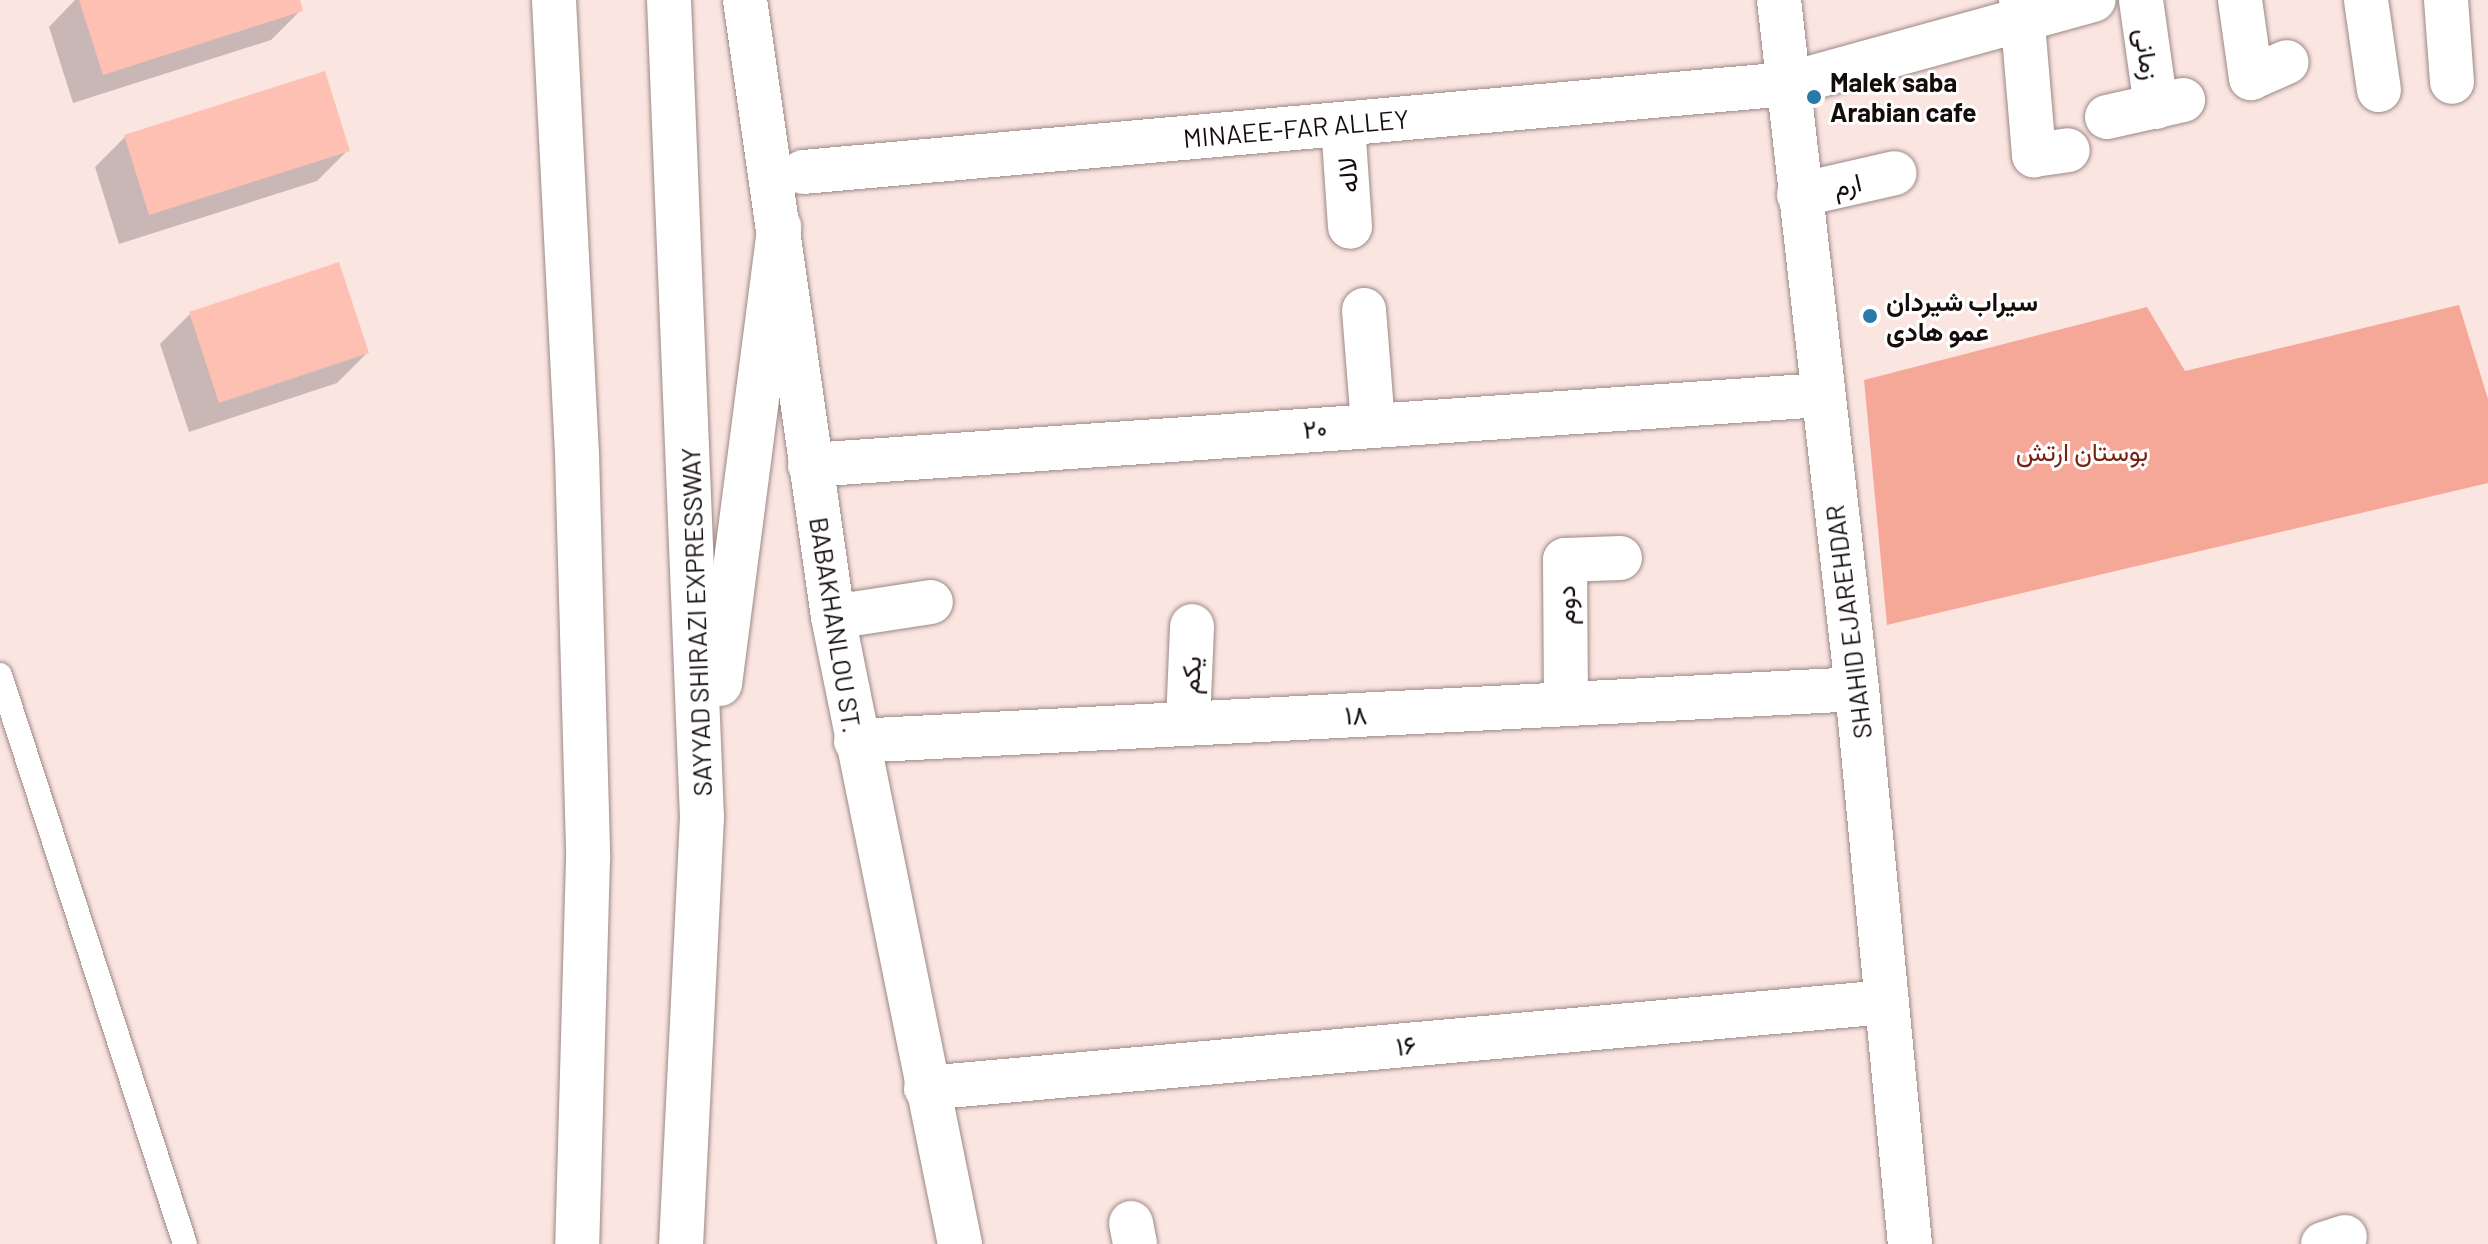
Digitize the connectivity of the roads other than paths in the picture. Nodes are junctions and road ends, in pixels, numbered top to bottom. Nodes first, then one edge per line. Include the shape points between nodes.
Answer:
1 (554, 0) edge
2 (669, 0) edge
3 (745, 0) edge
4 (1779, 0) edge
5 (2094, 0) edge
6 (2141, 0) edge
7 (2240, 0) edge
8 (2366, 0) edge
9 (2446, 0) edge
10 (2023, 10) edge
11 (2287, 62) dead end
12 (2452, 82) dead end
13 (1788, 84) junction
14 (2379, 90) dead end
15 (2107, 117) dead end
16 (1343, 124) junction
17 (2068, 150) dead end
18 (803, 172) dead end
19 (1895, 173) dead end
20 (1799, 195) junction
21 (779, 227) junction
22 (1350, 227) dead end
23 (1364, 310) dead end
24 (1821, 395) junction
25 (1373, 424) junction
26 (810, 465) junction
27 (1620, 558) dead end
28 (931, 602) dead end
29 (833, 617) junction
30 (1192, 626) dead end
31 (0, 675) edge
32 (1857, 689) junction
33 (1566, 704) junction
34 (1188, 723) junction
35 (856, 741) junction
36 (702, 817) junction
37 (1886, 1002) junction
38 (926, 1088) junction
39 (185, 1244) edge
40 (577, 1244) edge
41 (681, 1244) edge
42 (960, 1244) edge
43 (1910, 1244) edge

1 - 40 main road via 577,454 588,859
2 - 36 main road, SAYYAD SHIRAZI EXPRESSWAY via 679,148
3 - 21 main road, BABAKHANLOU ST.
4 - 13 main road, SHAHID EJAREHDAR
5 - 10 main road, MINAEE-FAR ALLEY
6 - 15 main road, زمانی via 2170,103
7 - 11 main road via 2251,78
8 - 14 main road
9 - 12 main road
10 - 13 main road, MINAEE-FAR ALLEY
10 - 17 main road via 2034,155
13 - 16 main road, MINAEE-FAR ALLEY
13 - 20 main road, SHAHID EJAREHDAR
16 - 18 main road, MINAEE-FAR ALLEY
16 - 22 main road, لاله
19 - 20 main road, ارم
20 - 24 main road, SHAHID EJAREHDAR
21 - 26 main road, BABAKHANLOU ST.
21 - 36 main road
23 - 25 main road
24 - 25 main road, ۲۰
24 - 32 main road, SHAHID EJAREHDAR
25 - 26 main road, ۲۰
26 - 29 main road, BABAKHANLOU ST.
27 - 33 main road, دوم via 1565,560
28 - 29 main road
29 - 35 main road, BABAKHANLOU ST.
30 - 34 main road, یکم
31 - 39 lane
32 - 33 main road, ۱۸
32 - 37 main road, SHAHID EJAREHDAR
33 - 34 main road, ۱۸
34 - 35 main road, ۱۸
35 - 38 main road, BABAKHANLOU ST.
36 - 41 main road, SAYYAD SHIRAZI EXPRESSWAY
37 - 38 main road, ۱۶
37 - 43 main road, SHAHID EJAREHDAR
38 - 42 main road, BABAKHANLOU ST.

